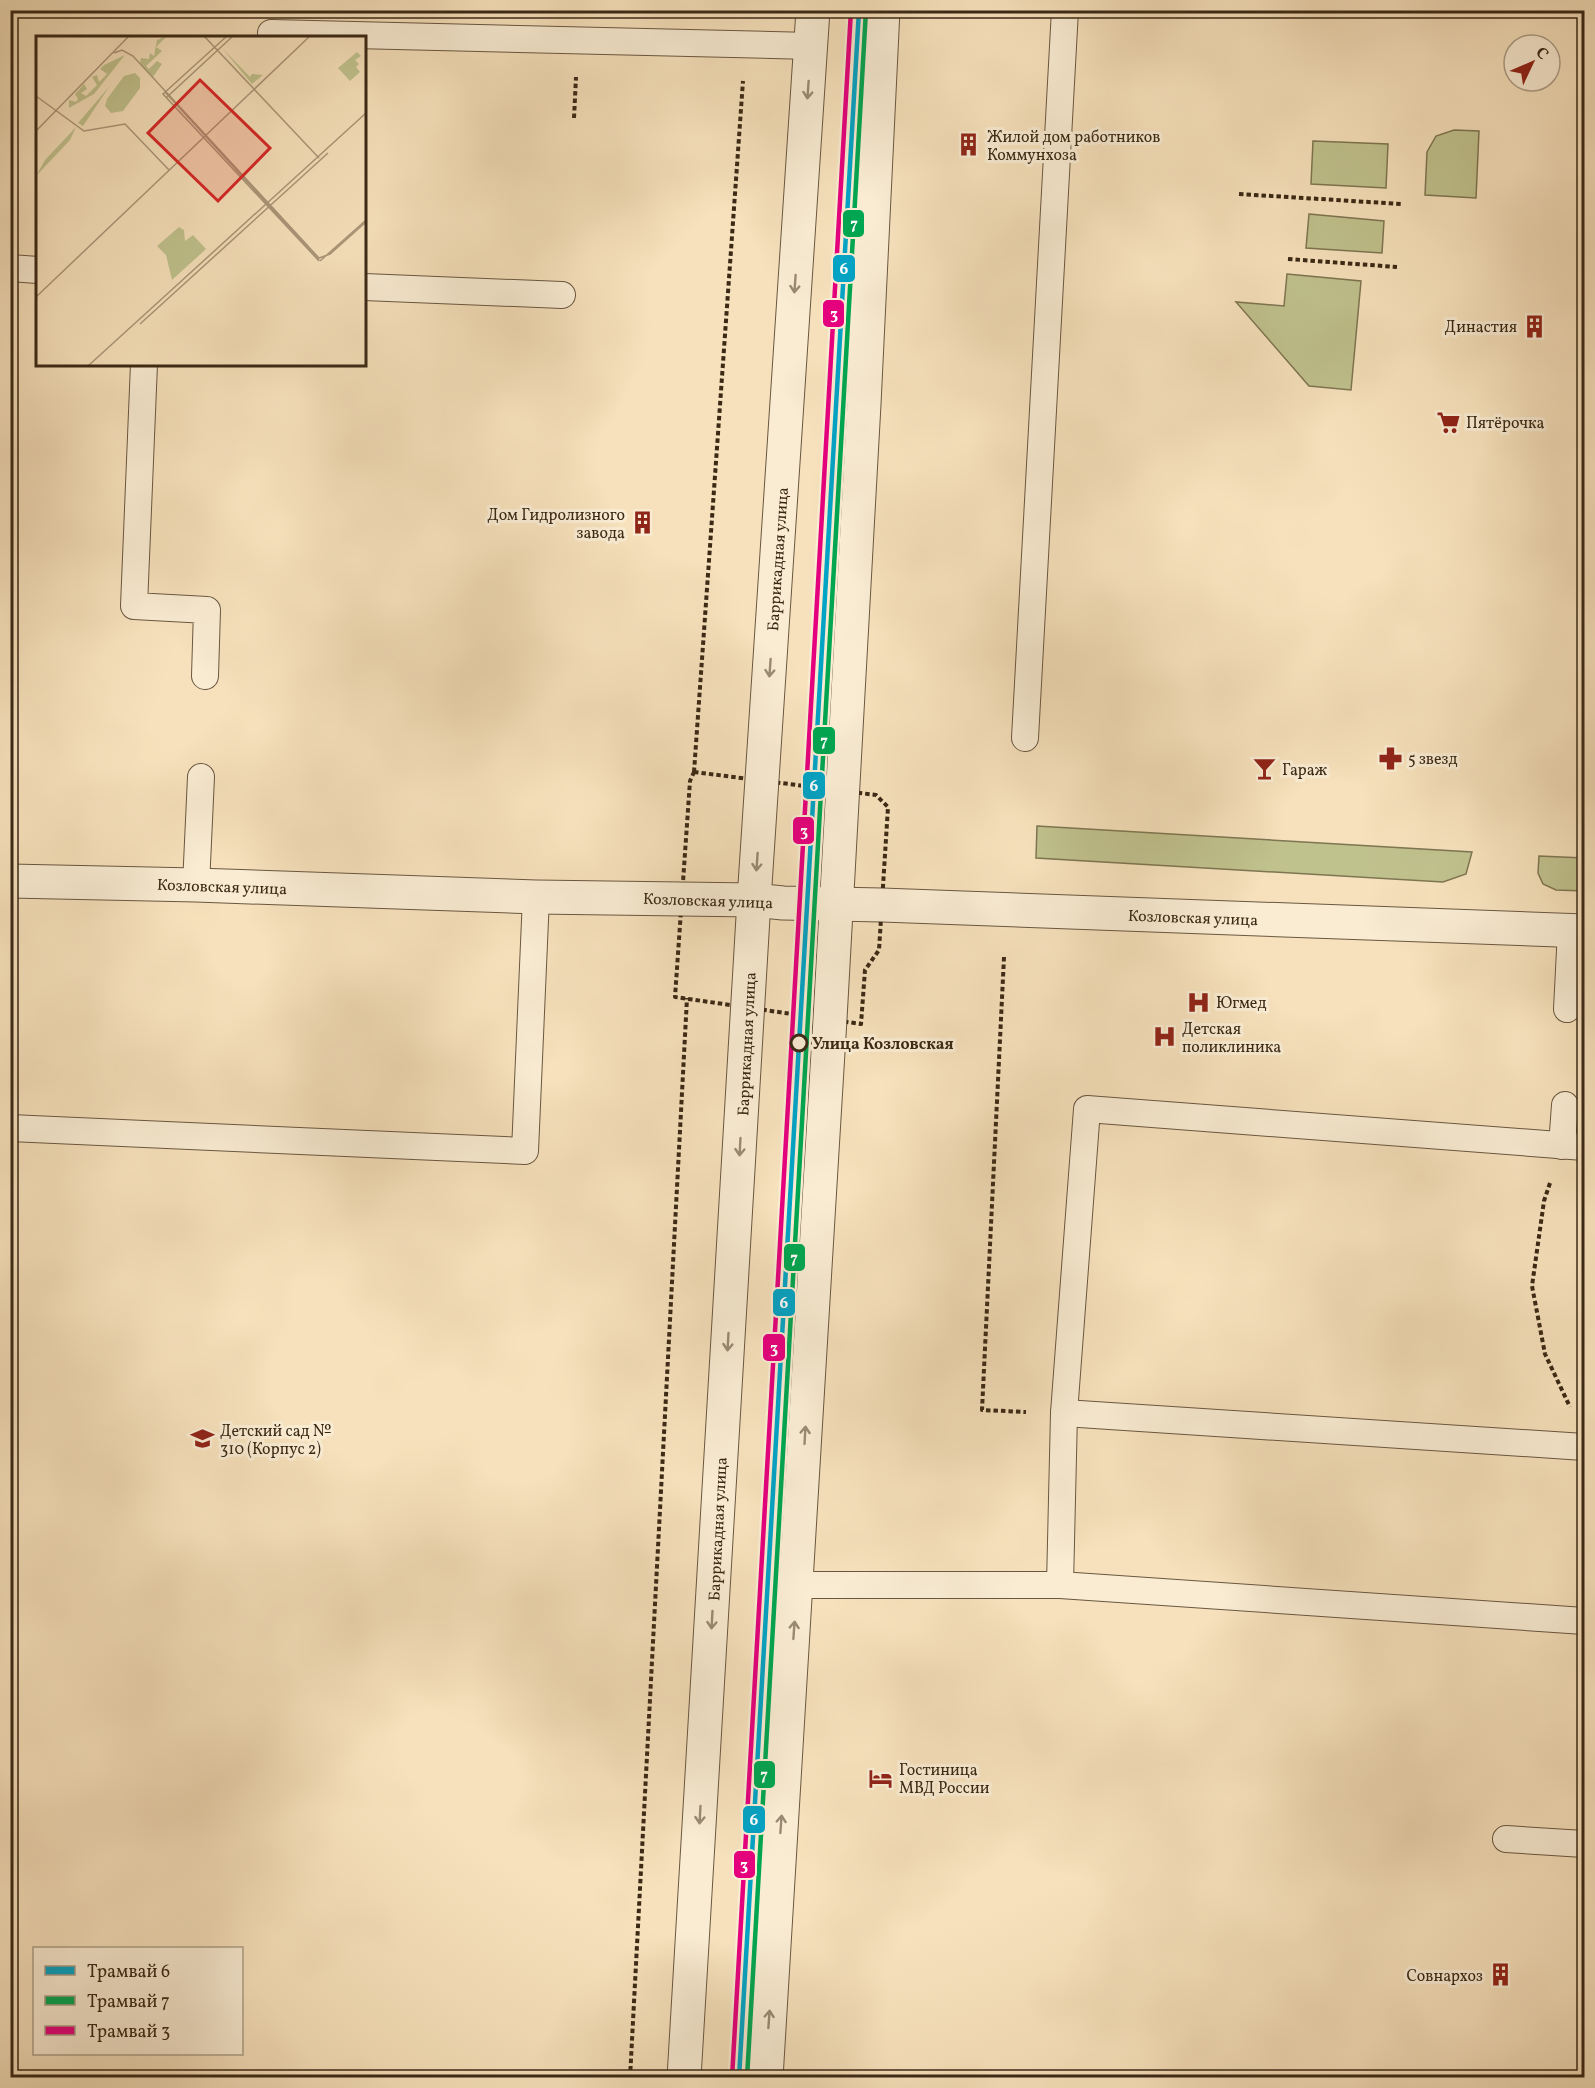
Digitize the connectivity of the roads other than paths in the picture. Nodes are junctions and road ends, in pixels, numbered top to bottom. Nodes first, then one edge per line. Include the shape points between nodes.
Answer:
1 (813, 10) edge
2 (883, 10) edge
3 (1065, 10) edge
4 (271, 33) dead end
5 (811, 46) junction
6 (10, 268) edge
7 (36, 270) edge
8 (366, 287) edge
9 (562, 295) dead end
10 (144, 366) edge
11 (205, 676) dead end
12 (1024, 738) dead end
13 (201, 777) dead end
14 (10, 881) edge
15 (196, 885) junction
16 (536, 897) junction
17 (754, 900) junction
18 (836, 903) junction
19 (1578, 931) edge
20 (1567, 1009) dead end
21 (1565, 1105) dead end
22 (10, 1128) edge
23 (1573, 1146) edge
24 (1064, 1413) junction
25 (1584, 1446) edge
26 (796, 1584) junction
27 (1060, 1585) junction
28 (1584, 1621) edge
29 (1506, 1839) dead end
30 (1584, 1844) edge
31 (684, 2078) edge
32 (766, 2078) edge

1 - 5 street, Баррикадная улица
2 - 18 street
3 - 12 lane
4 - 5 lane
5 -> 17 street, Баррикадная улица
6 - 7 lane
8 - 9 lane
10 - 11 lane via 134,606 207,610
13 - 15 lane
14 - 15 street, Козловская улица
15 - 16 street, Козловская улица
16 - 17 street, Козловская улица
16 - 22 lane via 525,1151
17 - 18 street, Козловская улица
17 -> 31 street, Баррикадная улица
18 - 19 street, Козловская улица
26 -> 18 street
19 - 20 lane
21 - 23 lane
23 - 24 lane via 1087,1109
24 - 25 lane
24 - 27 lane
26 - 27 lane
32 -> 26 street
27 - 28 lane
29 - 30 lane

